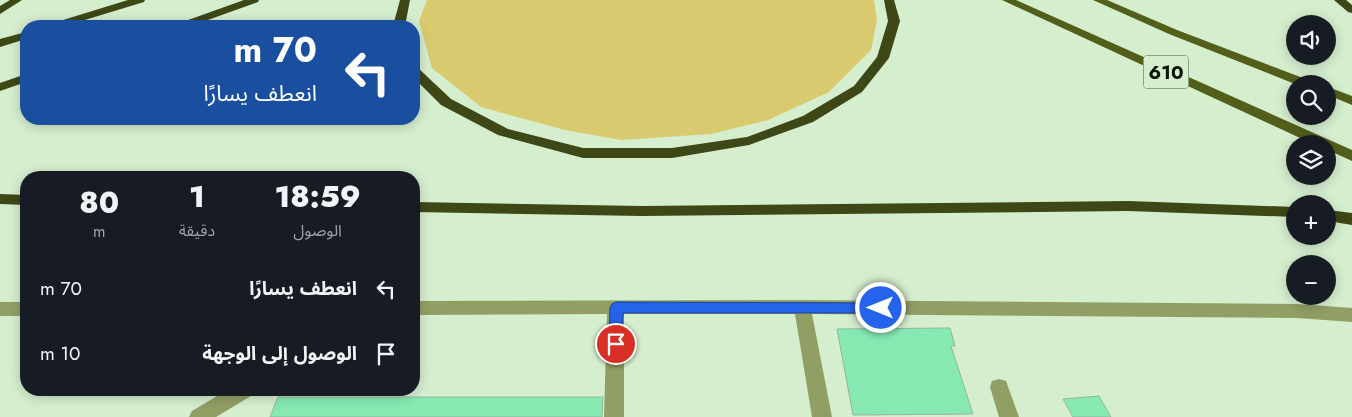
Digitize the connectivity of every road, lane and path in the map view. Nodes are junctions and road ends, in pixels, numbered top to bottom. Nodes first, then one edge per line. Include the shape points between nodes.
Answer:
1 (17, 0) edge
2 (140, 0) edge
3 (254, 0) edge
4 (405, 0) edge
5 (889, 0) edge
6 (1007, 0) edge
7 (1098, 0) edge
8 (1339, 0) edge
9 (0, 10) edge
10 (1352, 10) edge
11 (74, 20) edge
12 (198, 20) edge
13 (400, 20) edge
14 (20, 37) edge
15 (0, 43) edge
16 (1286, 76) edge
17 (420, 77) edge
18 (20, 80) edge
19 (0, 87) edge
20 (1336, 95) edge
21 (1352, 101) edge
22 (1306, 135) edge
23 (1336, 149) edge
24 (1352, 156) edge
25 (0, 199) edge
26 (20, 200) edge
27 (420, 207) edge
28 (1286, 212) edge
29 (1336, 217) edge
30 (1352, 219) edge
31 (802, 307) junction
32 (420, 308) edge
33 (616, 308) junction
34 (0, 309) edge
35 (20, 309) edge
36 (1352, 315) edge
37 (999, 386) dead end
38 (234, 396) edge
39 (199, 417) edge
40 (614, 417) edge
41 (822, 417) edge
42 (1009, 417) edge

1 - 9 highway
2 - 11 highway
3 - 12 highway
4 - 13 highway
5 - 17 highway via 894,21 883,58 858,89 808,119 749,141 672,153 582,153 502,132 446,102
6 - 22 main road, 610
7 - 16 main road, 610
8 - 10 highway
14 - 15 highway
18 - 19 highway
20 - 21 main road
23 - 24 main road, 610
25 - 26 highway
27 - 28 highway via 642,211 1128,206
29 - 30 highway
31 - 33 street
31 - 36 street via 1297,311
31 - 41 street
32 - 33 street
33 - 40 street
34 - 35 street
37 - 42 street
38 - 39 street

